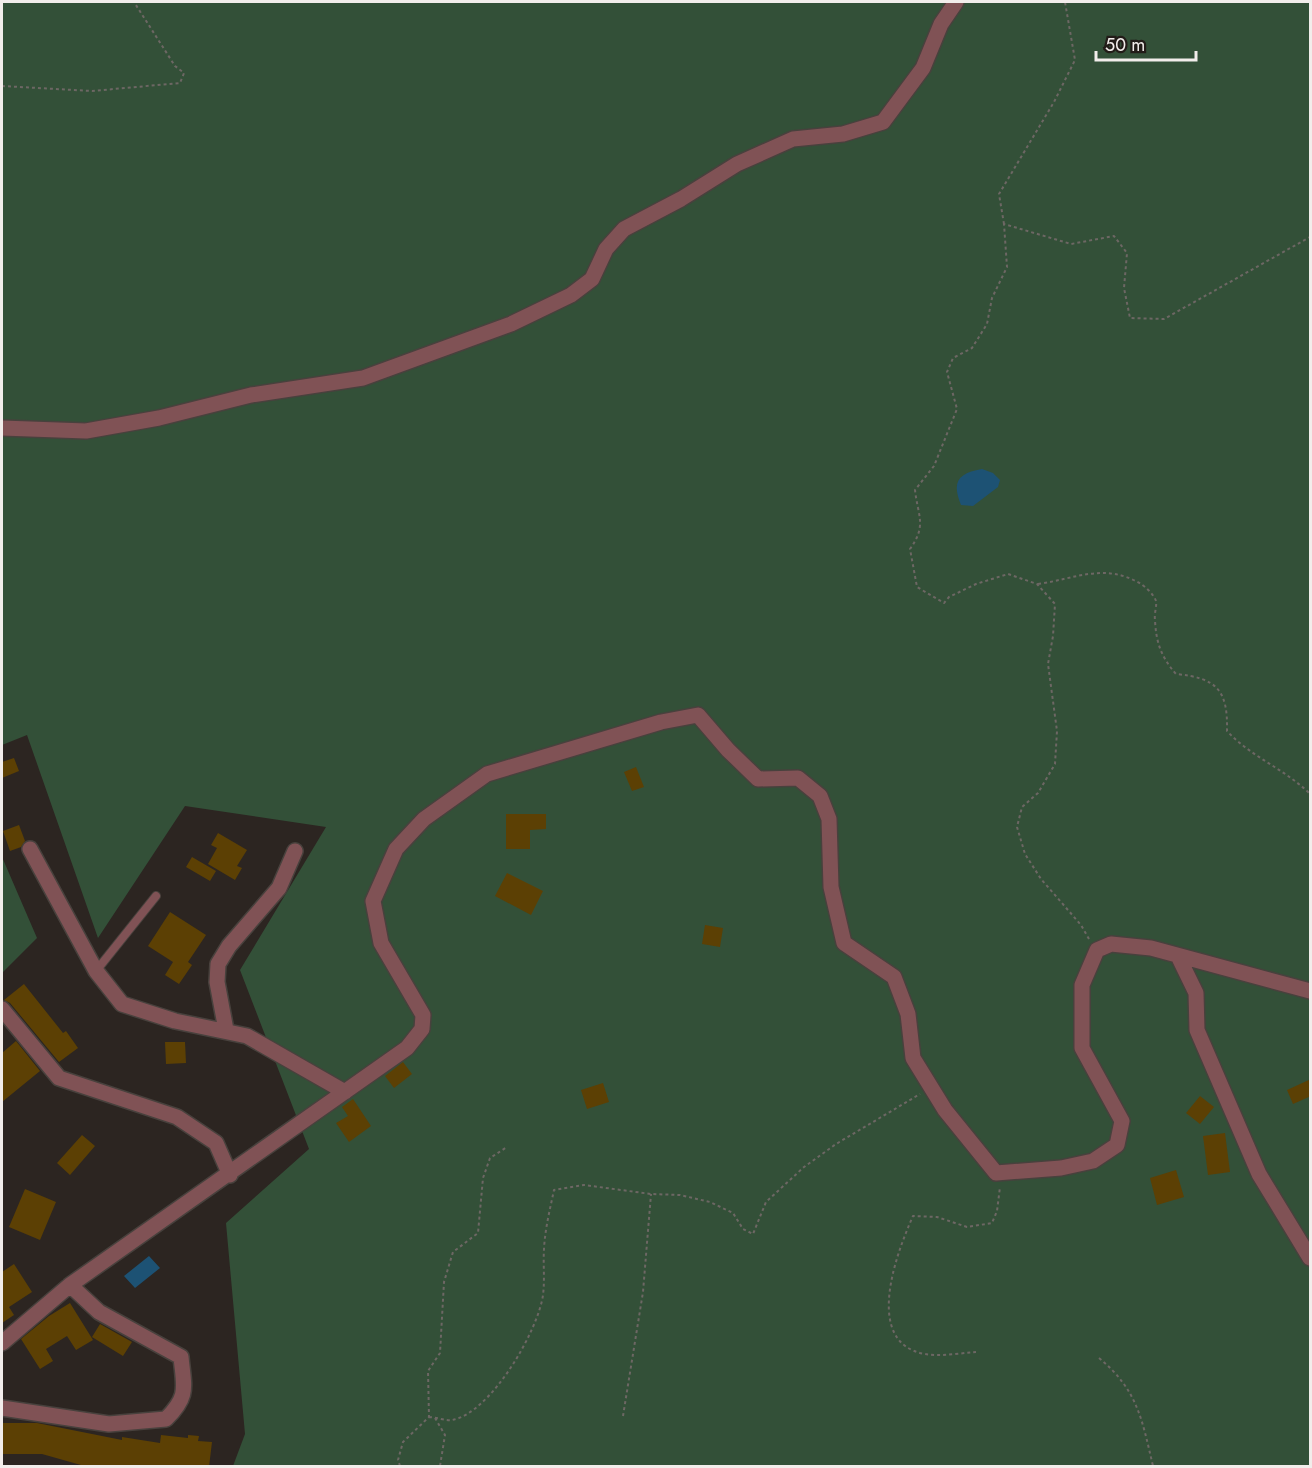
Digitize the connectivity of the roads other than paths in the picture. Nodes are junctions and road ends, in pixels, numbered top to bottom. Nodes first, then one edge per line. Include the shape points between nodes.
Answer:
1 (956, 2) edge
2 (2, 428) edge
3 (30, 849) dead end
4 (295, 852) dead end
5 (156, 896) dead end
6 (1179, 958) junction
7 (96, 971) junction
8 (1311, 991) edge
9 (2, 1009) edge
10 (226, 1030) junction
11 (345, 1092) junction
12 (230, 1175) junction
13 (1311, 1258) edge
14 (70, 1286) junction
15 (2, 1343) edge
16 (2, 1408) edge

1 - 2 street via 941,24 923,68 883,122 843,134 793,139 737,164 624,229 606,249 592,279 571,295 511,324 363,378 251,395 86,431
3 - 7 street
4 - 10 street via 279,888 218,964 216,982
5 - 7 lane
6 - 8 street
6 - 11 street via 1151,948 1111,944 1096,950 1082,985 1082,1048 1122,1121 1117,1145 1093,1161 1061,1168 996,1173 945,1110 913,1058 908,1014 894,977 844,943 831,887 829,819 820,796 798,778 758,779 698,716 661,722 488,774 424,819 396,849 373,901 381,943 423,1015 422,1029 407,1048
6 - 13 street via 1196,993 1197,1030 1258,1174
7 - 10 street via 122,1004 175,1021
9 - 12 street via 59,1078 177,1117 216,1143
10 - 11 street via 247,1036
11 - 12 street
12 - 14 street
14 - 15 street
14 - 16 street via 99,1312 181,1357 181,1404 166,1419 109,1424

